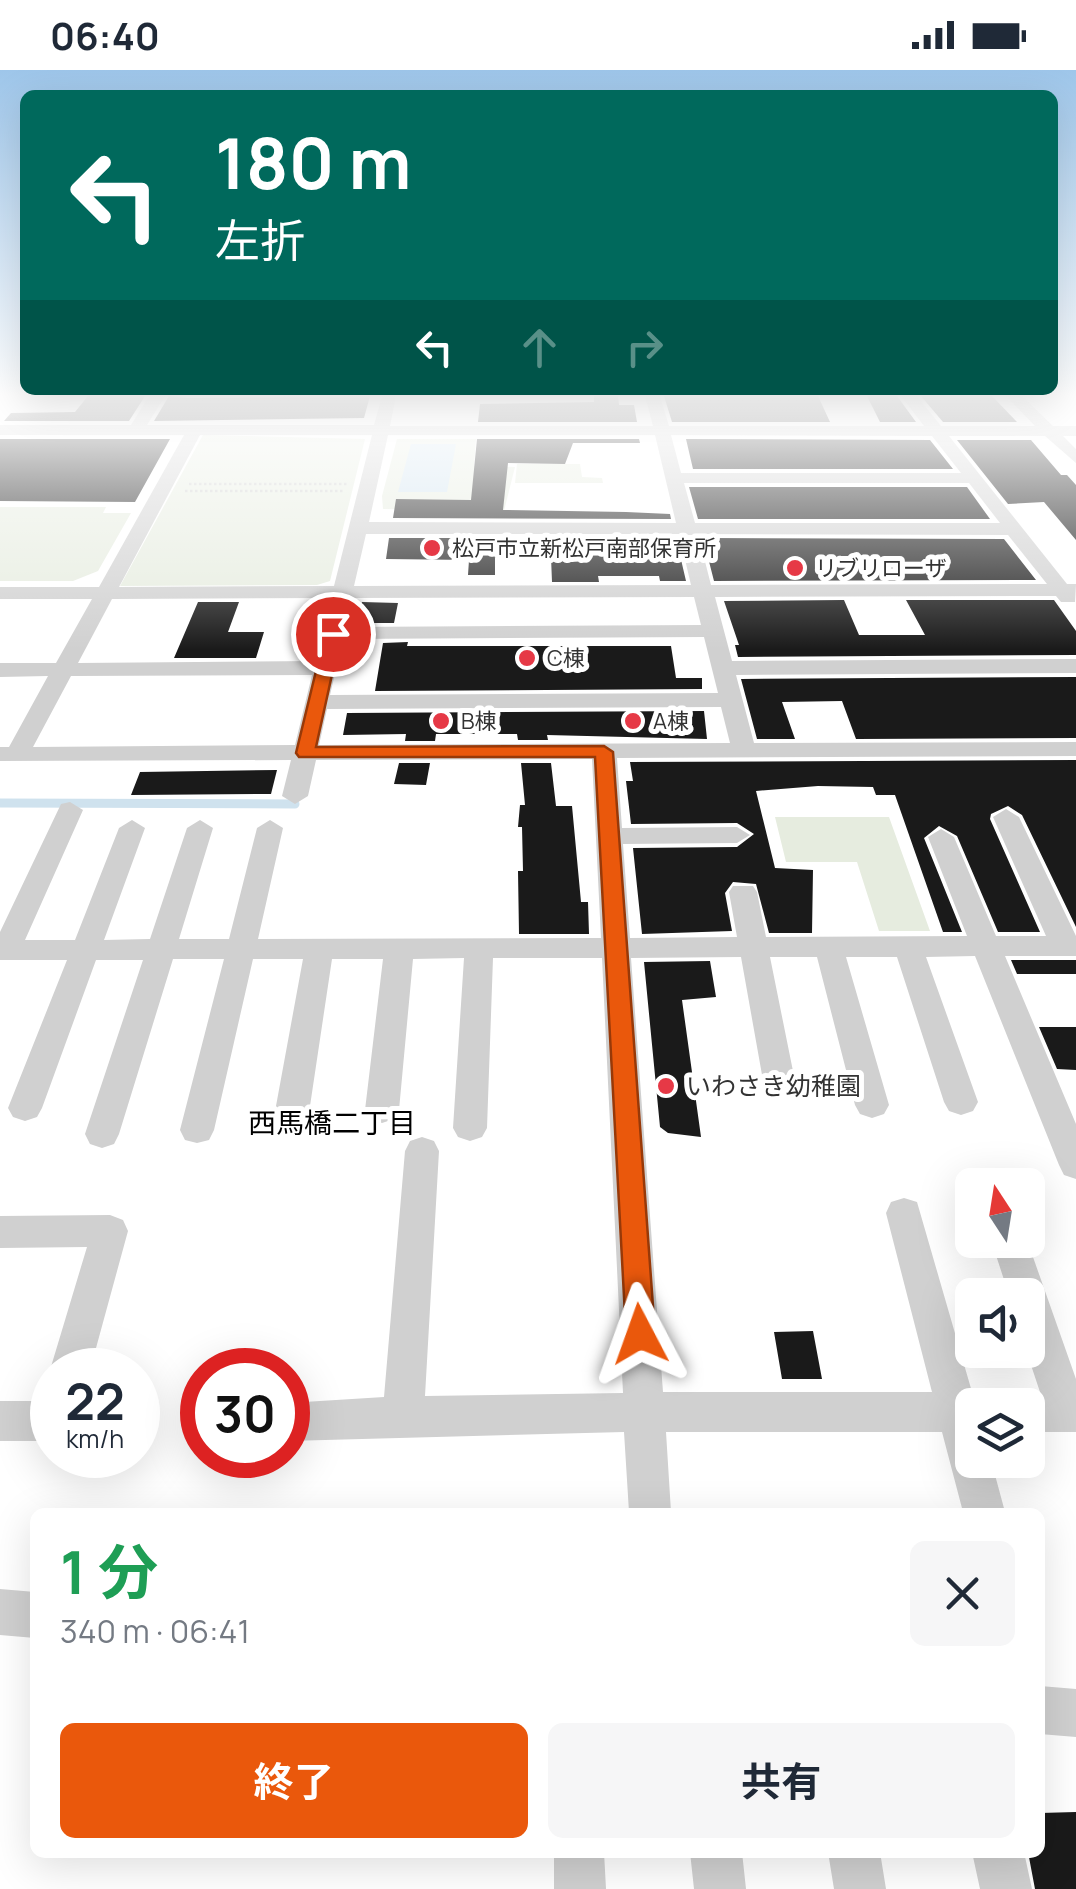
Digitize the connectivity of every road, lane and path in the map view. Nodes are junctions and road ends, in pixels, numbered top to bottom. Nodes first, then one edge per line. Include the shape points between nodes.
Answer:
1 (168, 481) edge
2 (369, 481) edge
3 (675, 481) edge
4 (974, 481) edge
5 (356, 484) dead end
6 (164, 488) junction
7 (352, 491) dead end
8 (358, 528) junction
9 (688, 528) junction
10 (1013, 528) junction
11 (1068, 590) edge
12 (702, 591) junction
13 (343, 592) junction
14 (0, 593) edge
15 (106, 593) junction
16 (1076, 608) edge
17 (713, 631) junction
18 (333, 634) junction
19 (1076, 666) edge
20 (325, 668) junction
21 (723, 668) junction
22 (0, 670) edge
23 (64, 670) junction
24 (524, 674) dead end
25 (731, 700) junction
26 (524, 701) junction
27 (327, 702) dead end
28 (1076, 750) edge
29 (744, 751) junction
30 (604, 752) junction
31 (306, 753) junction
32 (9, 754) edge
33 (295, 796) dead end
34 (70, 810) dead end
35 (1006, 817) dead end
36 (132, 828) dead end
37 (200, 828) dead end
38 (270, 828) dead end
39 (737, 835) dead end
40 (610, 836) junction
41 (941, 837) dead end
42 (743, 892) dead end
43 (989, 946) junction
44 (1070, 946) edge
45 (829, 947) junction
46 (908, 947) junction
47 (754, 948) junction
48 (480, 949) junction
49 (616, 949) junction
50 (3, 950) edge
51 (86, 950) junction
52 (163, 950) junction
53 (242, 950) junction
54 (320, 950) junction
55 (400, 950) junction
56 (780, 1086) dead end
57 (961, 1102) dead end
58 (872, 1104) dead end
59 (293, 1106) dead end
60 (25, 1108) dead end
61 (382, 1110) dead end
62 (470, 1128) dead end
63 (197, 1130) dead end
64 (102, 1134) dead end
65 (422, 1151) dead end
66 (1076, 1165) edge
67 (904, 1213) dead end
68 (0, 1232) edge
69 (1014, 1258) edge
70 (76, 1348) edge
71 (958, 1388) edge
72 (645, 1412) junction
73 (955, 1412) edge
74 (1057, 1412) edge
75 (403, 1415) junction
76 (0, 1421) edge
77 (30, 1421) edge
78 (310, 1421) edge
79 (978, 1478) edge
80 (650, 1508) edge
81 (983, 1508) edge
82 (0, 1612) edge
83 (30, 1615) edge
84 (1045, 1711) edge
85 (1076, 1714) edge
86 (717, 1858) edge
87 (855, 1858) edge
88 (999, 1858) edge
89 (720, 1889) edge
90 (860, 1889) edge
91 (1006, 1889) edge

1 - 6 street
2 - 8 street
3 - 9 street
4 - 10 street
5 - 6 path
6 - 7 path
6 - 15 street
8 - 9 street
8 - 13 street
9 - 10 street
9 - 12 street
10 - 11 street
11 - 12 street
11 - 16 street
12 - 13 street
12 - 17 street
13 - 15 street
13 - 18 street
14 - 15 street
15 - 23 street
17 - 18 street
17 - 21 street
18 - 20 street
19 - 21 street
20 - 23 street
20 - 31 street
21 - 25 street
22 - 23 street
23 - 32 street
24 - 26 street
25 - 26 street
25 - 29 street
26 - 27 street
28 - 29 street
29 - 30 street
30 - 31 street
30 - 40 street
31 - 32 street
31 - 33 street
34 - 50 street
35 - 44 street
36 - 51 street
37 - 52 street
38 - 53 street
39 - 40 street
40 - 49 street
41 - 43 street
42 - 47 street
43 - 44 street
43 - 46 street
43 - 66 street
45 - 46 street
45 - 47 street
45 - 58 street
46 - 57 street
47 - 49 street
47 - 56 street
48 - 49 street
48 - 55 street
48 - 62 street
49 - 72 street
50 - 51 street
51 - 52 street
51 - 60 street
52 - 53 street
52 - 64 street
53 - 54 street
53 - 63 street
54 - 55 street
54 - 59 street
55 - 61 street
65 - 75 street
67 - 71 street
68 - 70 street via 110,1231
69 - 74 street
72 - 73 street
72 - 75 street
72 - 80 street
75 - 78 street
76 - 77 street
79 - 81 street
82 - 83 street
84 - 85 street
86 - 89 street
87 - 90 street
88 - 91 street

